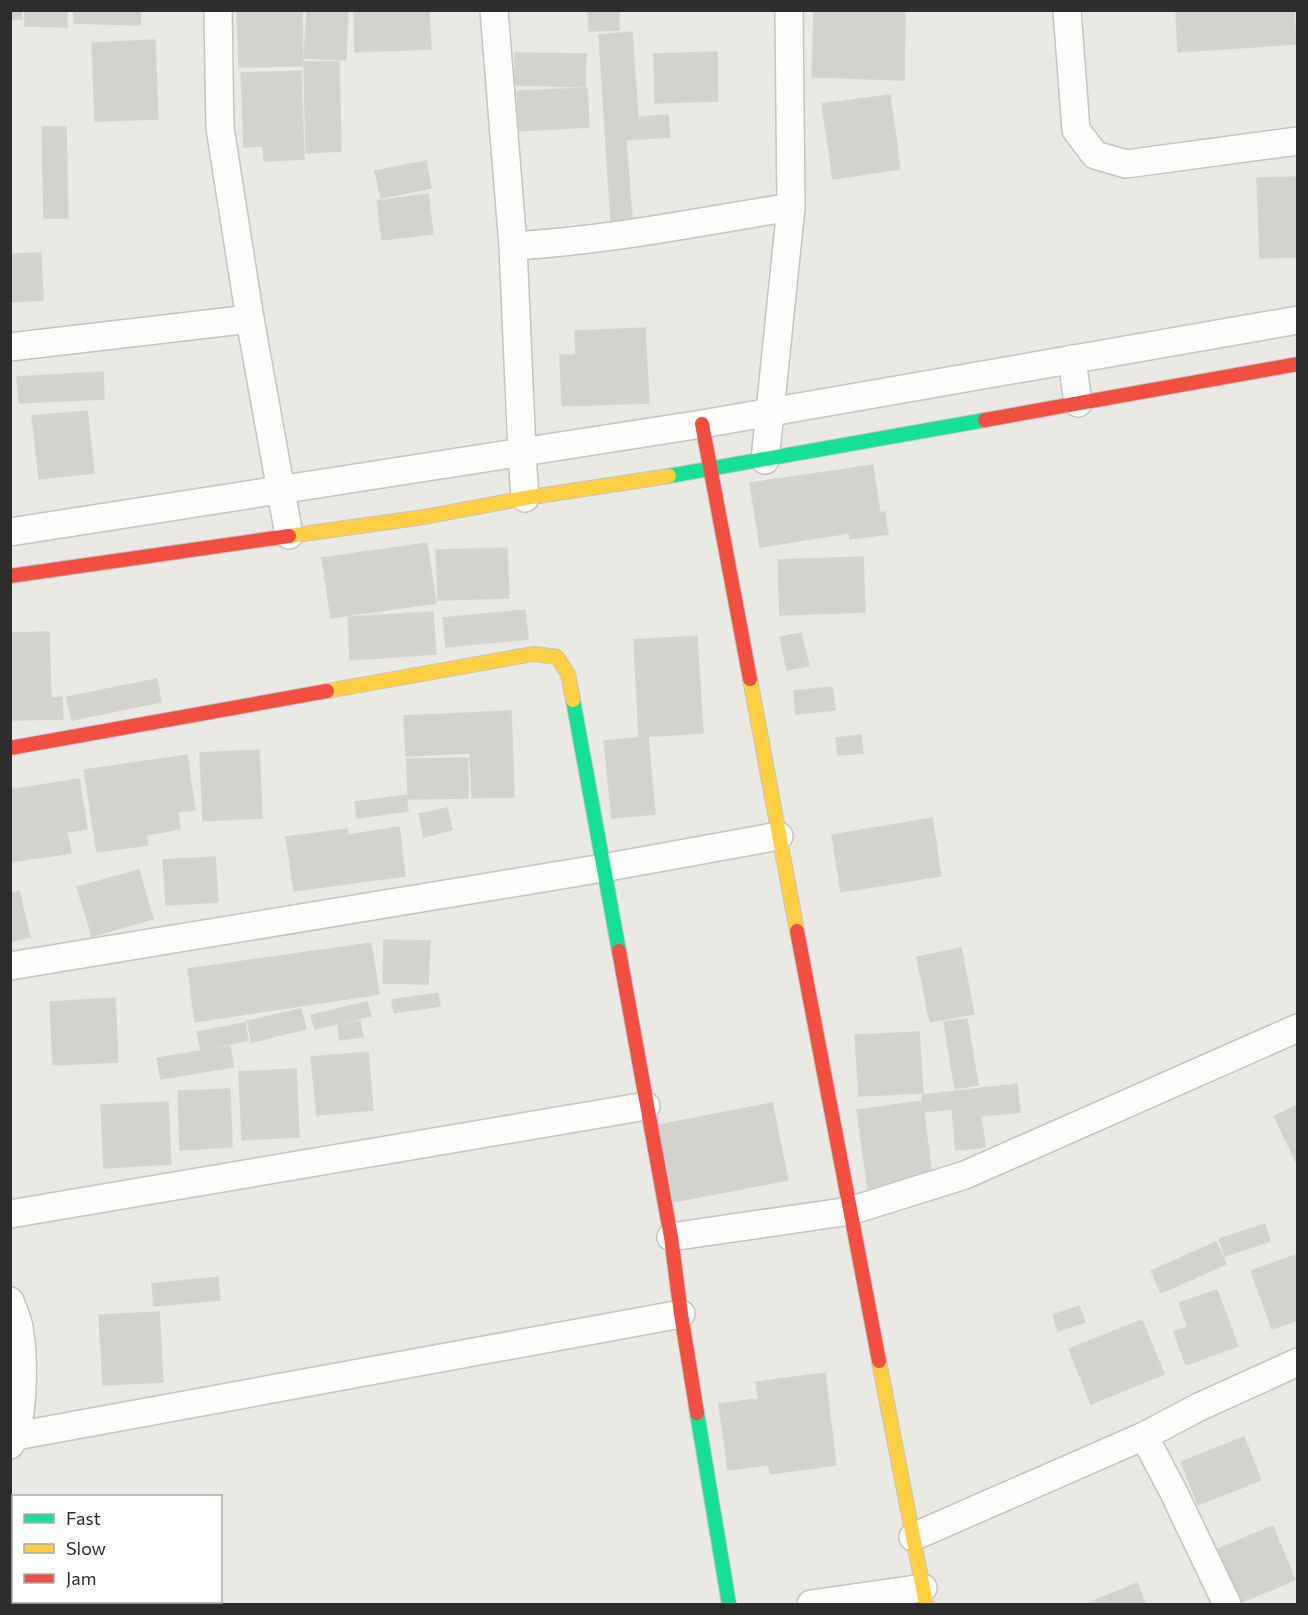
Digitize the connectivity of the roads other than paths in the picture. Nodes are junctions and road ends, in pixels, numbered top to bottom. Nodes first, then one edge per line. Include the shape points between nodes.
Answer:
1 (218, 10) edge
2 (494, 10) edge
3 (789, 10) edge
4 (1067, 10) edge
5 (1298, 141) edge
6 (791, 207) junction
7 (513, 246) junction
8 (250, 319) junction
9 (1298, 320) edge
10 (1268, 325) junction
11 (10, 347) edge
12 (1072, 359) junction
13 (1287, 366) edge
14 (1078, 404) junction
15 (770, 411) junction
16 (702, 424) junction
17 (522, 453) junction
18 (765, 460) junction
19 (710, 470) junction
20 (281, 490) junction
21 (525, 498) junction
22 (23, 530) edge
23 (289, 536) junction
24 (40, 573) junction
25 (10, 576) edge
26 (10, 747) edge
27 (779, 836) junction
28 (603, 868) junction
29 (10, 966) edge
30 (1298, 1028) edge
31 (646, 1106) junction
32 (850, 1211) junction
33 (10, 1214) edge
34 (671, 1237) junction
35 (10, 1301) edge
36 (681, 1314) junction
37 (1298, 1362) edge
38 (1144, 1436) junction
39 (13, 1441) edge
40 (913, 1537) junction
41 (925, 1597) edge
42 (729, 1605) edge
43 (811, 1605) edge
44 (1227, 1605) edge

1 - 8 street via 220,128
2 - 7 street
3 - 6 street
4 - 5 street via 1076,130 1095,155 1126,164
6 - 7 street via 598,238
6 - 15 street
7 - 17 street
8 - 11 street
8 - 20 street
9 - 10 street
10 - 12 street
10 - 13 street
12 - 14 street
12 - 15 street
13 - 14 street
14 - 18 street
15 - 16 street
15 - 18 street
16 - 17 street
16 - 19 street
17 - 20 street
17 - 21 street
18 - 19 street
19 - 21 street
19 - 27 street
20 - 22 street
20 - 23 street
21 - 23 street
22 - 24 street
23 - 24 street
24 - 25 street
26 - 28 street via 533,654 557,657 568,674
27 - 28 street
27 - 32 street
28 - 29 street
28 - 31 street
30 - 32 street via 965,1174
31 - 33 street
31 - 34 street
32 - 34 street
32 - 40 street
34 - 36 street
35 - 39 street via 19,1328 23,1380
36 - 39 street
36 - 42 street
37 - 38 street
38 - 40 street
38 - 44 street
40 - 41 street
41 - 43 street

